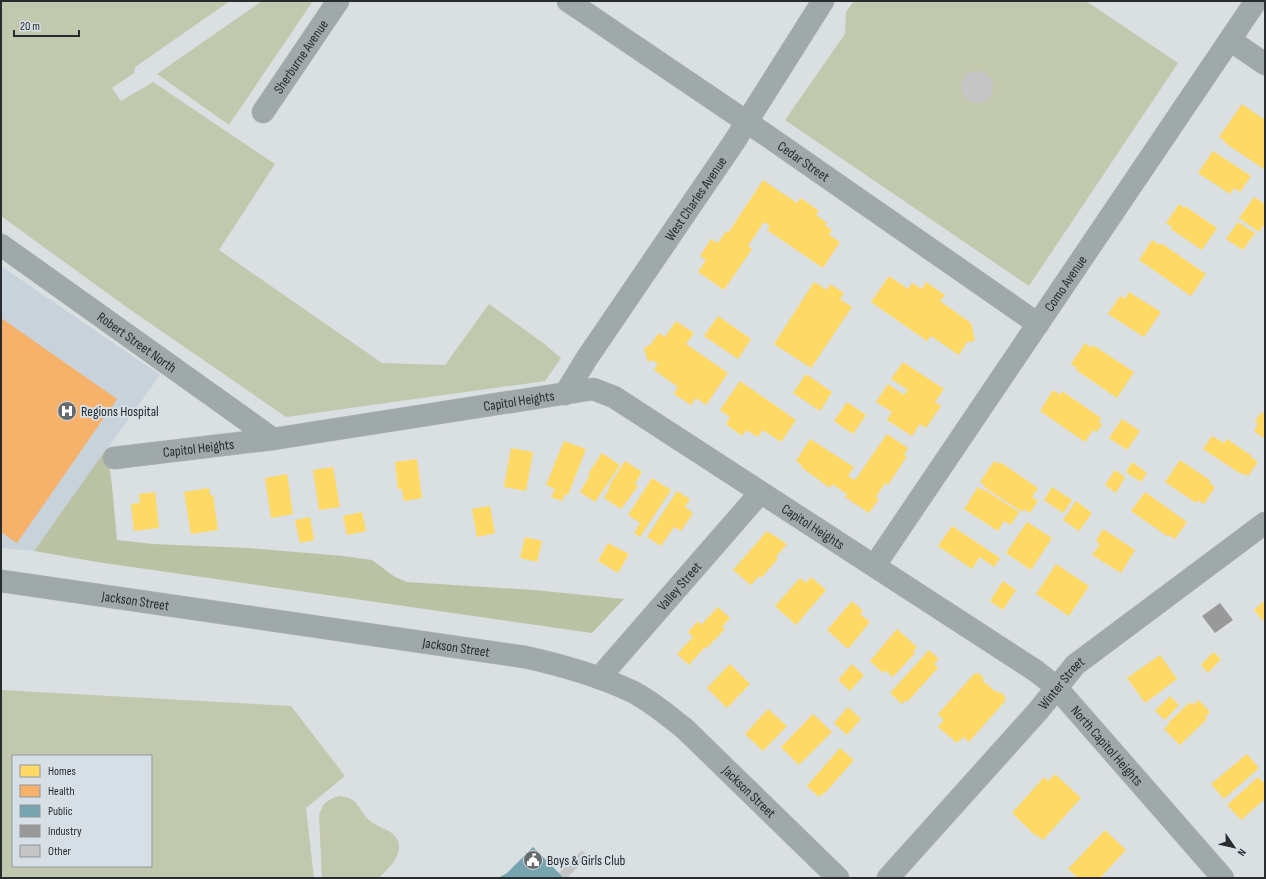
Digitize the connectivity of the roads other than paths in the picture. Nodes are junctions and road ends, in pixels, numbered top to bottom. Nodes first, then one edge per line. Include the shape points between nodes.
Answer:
1 (338, 1) edge
2 (568, 1) edge
3 (823, 1) edge
4 (1256, 1) edge
5 (1230, 40) junction
6 (1265, 64) edge
7 (263, 112) dead end
8 (747, 122) junction
9 (1, 245) edge
10 (1038, 324) junction
11 (565, 394) junction
12 (273, 439) junction
13 (114, 458) dead end
14 (760, 493) junction
15 (1265, 523) edge
16 (875, 565) junction
17 (1, 581) edge
18 (599, 678) junction
19 (1056, 687) junction
20 (838, 878) edge
21 (888, 878) edge
22 (1223, 878) edge

1 - 7 street, Sherburne Avenue
2 - 8 street, Cedar Street
3 - 8 street, West Charles Avenue
4 - 5 street, Como Avenue
5 - 6 street
5 - 10 street, Como Avenue
8 - 10 street, Cedar Street
8 - 11 street, West Charles Avenue
9 - 12 street, Robert Street North
10 - 16 street, Como Avenue
11 - 12 street, Capitol Heights
11 - 14 street, Capitol Heights via 593,388 614,397
12 - 13 street, Capitol Heights
14 - 16 street, Capitol Heights
14 - 18 street, Valley Street
15 - 19 street, Winter Street via 1075,665
16 - 19 street, North Capitol Heights via 1036,671
17 - 18 street, Jackson Street via 525,657
18 - 20 street, Jackson Street via 632,692 684,728
19 - 21 street, Winter Street via 1038,711
19 - 22 street, North Capitol Heights

